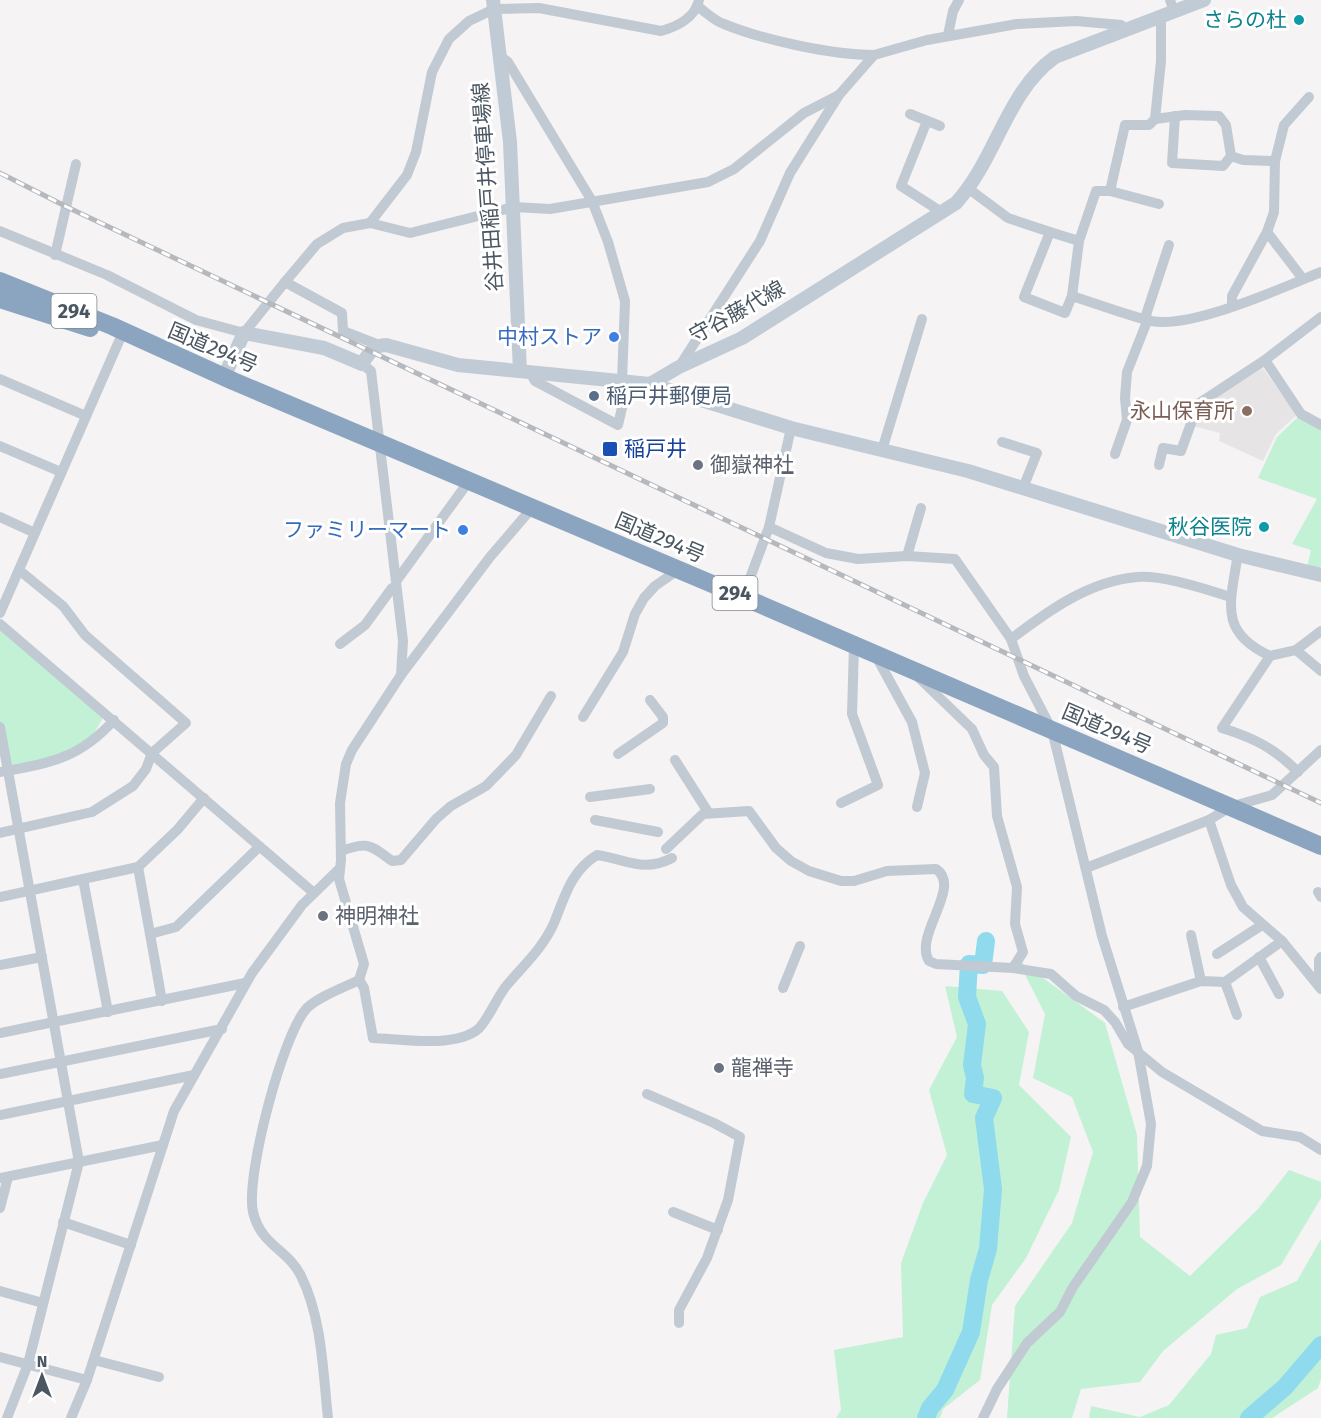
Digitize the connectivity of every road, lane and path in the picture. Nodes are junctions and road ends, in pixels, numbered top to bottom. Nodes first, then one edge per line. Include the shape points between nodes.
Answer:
1 (959, 0) edge
2 (1204, 0) edge
3 (698, 3) edge
4 (493, 5) edge
5 (1172, 6) edge
6 (1161, 18) junction
7 (1126, 31) junction
8 (948, 35) junction
9 (499, 55) junction
10 (874, 55) junction
11 (839, 95) junction
12 (1309, 97) dead end
13 (910, 114) dead end
14 (1175, 116) junction
15 (1155, 119) junction
16 (927, 121) junction
17 (940, 126) dead end
18 (1231, 156) junction
19 (1275, 161) junction
20 (76, 164) dead end
21 (969, 189) junction
22 (1110, 191) junction
23 (592, 201) junction
24 (1159, 204) dead end
25 (514, 207) junction
26 (943, 213) junction
27 (370, 223) junction
28 (0, 231) edge
29 (1050, 232) junction
30 (1268, 232) junction
31 (1079, 241) junction
32 (1169, 245) dead end
33 (55, 255) junction
34 (1321, 272) edge
35 (1303, 279) junction
36 (0, 281) edge
37 (285, 282) junction
38 (1072, 296) junction
39 (0, 299) edge
40 (1232, 306) junction
41 (1321, 317) edge
42 (922, 319) dead end
43 (1146, 319) junction
44 (244, 333) junction
45 (122, 334) junction
46 (379, 345) junction
47 (1265, 360) junction
48 (362, 364) junction
49 (679, 367) junction
50 (525, 371) junction
51 (224, 377) junction
52 (0, 379) edge
53 (625, 381) junction
54 (650, 384) junction
55 (86, 416) junction
56 (1321, 425) edge
57 (792, 428) junction
58 (1002, 442) dead end
59 (381, 443) junction
60 (0, 446) edge
61 (882, 450) junction
62 (1115, 454) dead end
63 (1159, 465) dead end
64 (61, 472) junction
65 (470, 482) junction
66 (1023, 488) junction
67 (532, 508) junction
68 (921, 508) dead end
69 (0, 517) edge
70 (769, 526) junction
71 (35, 533) junction
72 (907, 556) junction
73 (1237, 560) dead end
74 (19, 570) junction
75 (678, 570) junction
76 (1321, 574) edge
77 (394, 584) junction
78 (5, 589) edge
79 (743, 597) junction
80 (1231, 597) junction
81 (0, 613) edge
82 (0, 624) edge
83 (1321, 631) edge
84 (1011, 639) junction
85 (340, 644) dead end
86 (854, 646) junction
87 (1296, 650) junction
88 (876, 655) junction
89 (1270, 656) junction
90 (912, 671) junction
91 (1321, 671) edge
92 (401, 675) junction
93 (551, 696) dead end
94 (650, 700) dead end
95 (583, 717) dead end
96 (114, 720) junction
97 (0, 727) edge
98 (1052, 730) junction
99 (1321, 750) edge
100 (152, 753) junction
101 (618, 754) dead end
102 (675, 760) dead end
103 (1317, 763) edge
104 (4, 771) edge
105 (1298, 772) junction
106 (650, 789) dead end
107 (590, 797) dead end
108 (204, 798) junction
109 (842, 803) dead end
110 (917, 807) dead end
111 (1230, 807) junction
112 (708, 812) junction
113 (595, 820) dead end
114 (1209, 820) junction
115 (19, 829) junction
116 (658, 832) dead end
117 (0, 833) edge
118 (1321, 846) edge
119 (259, 847) junction
120 (341, 850) junction
121 (138, 867) junction
122 (1086, 868) junction
123 (338, 870) junction
124 (83, 879) junction
125 (29, 891) junction
126 (314, 893) junction
127 (0, 897) edge
128 (1262, 925) junction
129 (150, 934) junction
130 (1191, 935) dead end
131 (1282, 941) junction
132 (800, 946) dead end
133 (1217, 954) dead end
134 (42, 957) junction
135 (1258, 957) junction
136 (1321, 957) edge
137 (0, 965) edge
138 (1013, 968) junction
139 (359, 980) junction
140 (1201, 981) junction
141 (1225, 982) junction
142 (245, 983) junction
143 (783, 988) dead end
144 (1320, 988) edge
145 (1279, 994) dead end
146 (162, 1001) junction
147 (1123, 1007) junction
148 (108, 1012) junction
149 (1237, 1015) dead end
150 (54, 1022) junction
151 (222, 1029) junction
152 (0, 1033) edge
153 (1138, 1051) junction
154 (61, 1062) junction
155 (0, 1074) edge
156 (194, 1075) junction
157 (647, 1094) dead end
158 (67, 1101) junction
159 (0, 1115) edge
160 (163, 1145) junction
161 (1321, 1150) edge
162 (79, 1162) junction
163 (4, 1178) edge
164 (0, 1208) edge
165 (673, 1212) dead end
166 (63, 1222) junction
167 (718, 1230) junction
168 (131, 1245) junction
169 (0, 1292) edge
170 (43, 1303) junction
171 (679, 1323) dead end
172 (0, 1357) edge
173 (94, 1360) junction
174 (28, 1364) junction
175 (159, 1377) dead end
176 (87, 1380) junction
177 (7, 1418) edge
178 (71, 1418) edge
179 (328, 1418) edge
180 (983, 1418) edge

1 - 8 street
2 - 5 main road, 守谷藤代線
3 - 4 street via 678,27 661,31 539,8
3 - 10 street via 722,24 765,37
4 - 9 main road, 谷井田稲戸井停車場線
4 - 27 street via 449,39 432,72 416,152 407,175
5 - 6 main road, 守谷藤代線
6 - 7 main road, 守谷藤代線
6 - 15 street
7 - 8 street via 1121,25 1076,21 1017,24
7 - 21 main road, 守谷藤代線 via 1075,48 1039,68 1013,105 996,144
8 - 10 street
9 - 23 street via 508,62
9 - 25 main road, 谷井田稲戸井停車場線
10 - 11 street
11 - 23 street via 804,113 734,169 708,182
11 - 49 street via 790,173 760,241
12 - 19 street via 1284,125
13 - 16 street
14 - 15 street
14 - 18 street via 1219,117 1226,125
14 - 18 street via 1172,163 1223,166
15 - 22 street via 1149,125 1125,125
16 - 17 street
16 - 26 street via 901,186
18 - 19 street
19 - 30 street via 1274,212
20 - 33 street
21 - 26 main road, 守谷藤代線
21 - 29 street via 1008,218
22 - 24 street
22 - 31 street via 1096,191
23 - 25 street via 550,209
23 - 53 street via 625,301
25 - 27 street via 410,233
25 - 50 main road, 谷井田稲戸井停車場線
26 - 49 main road, 守谷藤代線 via 742,338
27 - 37 street via 343,228 317,244
28 - 33 street
29 - 31 street
29 - 38 street via 1024,297 1065,313
30 - 35 street
30 - 40 street via 1232,296
31 - 38 street
32 - 43 street
33 - 44 street via 106,274 196,320
34 - 35 street
35 - 40 street
36 - 45 highway, 国道294号 / 294
37 - 44 street
37 - 46 street via 342,313 343,331
38 - 43 street
39 - 45 highway, 国道294号 / 294
40 - 43 street via 1180,321
41 - 47 street
42 - 61 street
43 - 62 street via 1127,372 1127,420
44 - 48 main road via 324,348
44 - 51 main road
45 - 51 highway, 国道294号 / 294
45 - 55 street
46 - 48 main road
46 - 50 main road via 458,365
47 - 56 street via 1302,414
47 - 63 street via 1198,404 1181,451 1163,448
48 - 59 street via 371,370
49 - 54 main road, 守谷藤代線
50 - 53 main road
50 - 53 street via 535,381 618,425
51 - 59 highway, 国道294号 / 294
52 - 55 street
53 - 54 main road
54 - 57 main road
55 - 64 street
57 - 61 main road
57 - 70 street
58 - 66 street via 1037,453
59 - 65 highway, 国道294号 / 294
59 - 77 street
60 - 64 street
61 - 66 main road
64 - 71 street
65 - 67 highway, 国道294号 / 294
65 - 77 street
66 - 76 main road via 1228,552
67 - 75 highway, 国道294号 / 294
67 - 92 street
68 - 72 street
69 - 71 street
70 - 72 street via 826,553 858,559
70 - 79 street
71 - 74 street
72 - 84 street via 955,559
73 - 80 street
74 - 78 street
74 - 100 street via 63,606 85,635 186,723
75 - 79 highway, 国道294号 / 294
75 - 95 street via 644,598 634,614 623,652
77 - 85 street via 365,625
77 - 92 street via 403,641
78 - 81 street
79 - 86 highway, 国道294号 / 294
80 - 84 street via 1191,585 1139,577 1103,582 1048,611
80 - 89 street via 1240,638
82 - 96 street
83 - 87 street
84 - 98 street via 1024,676
86 - 88 highway, 国道294号 / 294
86 - 109 street via 852,714 878,784
87 - 89 street
87 - 91 street
88 - 90 highway, 国道294号 / 294
88 - 110 street via 912,722 925,773
89 - 105 street via 1222,729 1254,738
90 - 98 highway, 国道294号 / 294
90 - 138 street via 972,729 994,767 998,816 1017,887 1015,924 1023,952
92 - 120 street via 346,764 340,803
93 - 120 street via 516,755 486,786 436,819 401,860 392,861 363,843
94 - 101 street via 663,723
96 - 100 street
96 - 104 street via 96,741 71,756
97 - 104 street
98 - 111 highway, 国道294号 / 294
98 - 122 street
99 - 103 street
100 - 108 street
100 - 115 street via 146,769 132,786 92,812
102 - 112 street
103 - 105 street
104 - 115 street
105 - 111 street via 1272,795
106 - 107 street
108 - 119 street
108 - 121 street
111 - 114 street
111 - 118 highway, 国道294号 / 294
112 - 138 street via 749,811 776,848 791,861 841,881 887,871 936,869 942,876 942,895 925,944 929,961
112 - 139 street via 694,820 657,866 597,855 588,861 571,879 543,945 498,996 478,1030 465,1036 421,1041 373,1038
113 - 116 street
114 - 122 street
114 - 128 street via 1231,885 1243,907
115 - 117 street
115 - 125 street
119 - 126 street
119 - 129 street via 176,927
120 - 123 street
121 - 124 street
121 - 129 street
122 - 147 street
123 - 126 street
123 - 139 street via 342,896 364,964
124 - 125 street
124 - 148 street
125 - 127 street
125 - 134 street
126 - 142 street
128 - 131 street
128 - 133 street
129 - 146 street
130 - 140 street
131 - 135 street
131 - 144 street
132 - 143 street
134 - 137 street
134 - 150 street
135 - 141 street
135 - 145 street
136 - 144 street
138 - 153 street via 1051,974 1076,996 1104,1010 1128,1044
139 - 179 street via 307,1008 293,1033 260,1134 252,1180 252,1207 259,1230 296,1268 308,1292 321,1351
140 - 141 street
140 - 147 street
141 - 149 street
142 - 146 street
142 - 151 street
146 - 148 street
147 - 153 street
148 - 150 street
150 - 152 street
150 - 154 street
151 - 154 street
151 - 156 street
153 - 161 street via 1162,1072 1227,1113 1263,1131 1300,1137
153 - 180 street via 1151,1124 1147,1166 1132,1202 1060,1312 1027,1342
154 - 155 street
154 - 158 street
156 - 158 street
156 - 160 street via 174,1111
157 - 167 street via 740,1137
158 - 159 street
158 - 162 street
160 - 162 street
160 - 168 street
162 - 163 street
162 - 166 street
163 - 164 street
165 - 167 street
166 - 168 street
166 - 170 street
167 - 171 street via 679,1310
168 - 173 street
169 - 170 street
170 - 174 street
172 - 174 street
173 - 175 street
173 - 176 street
174 - 176 street
174 - 177 street
176 - 178 street

